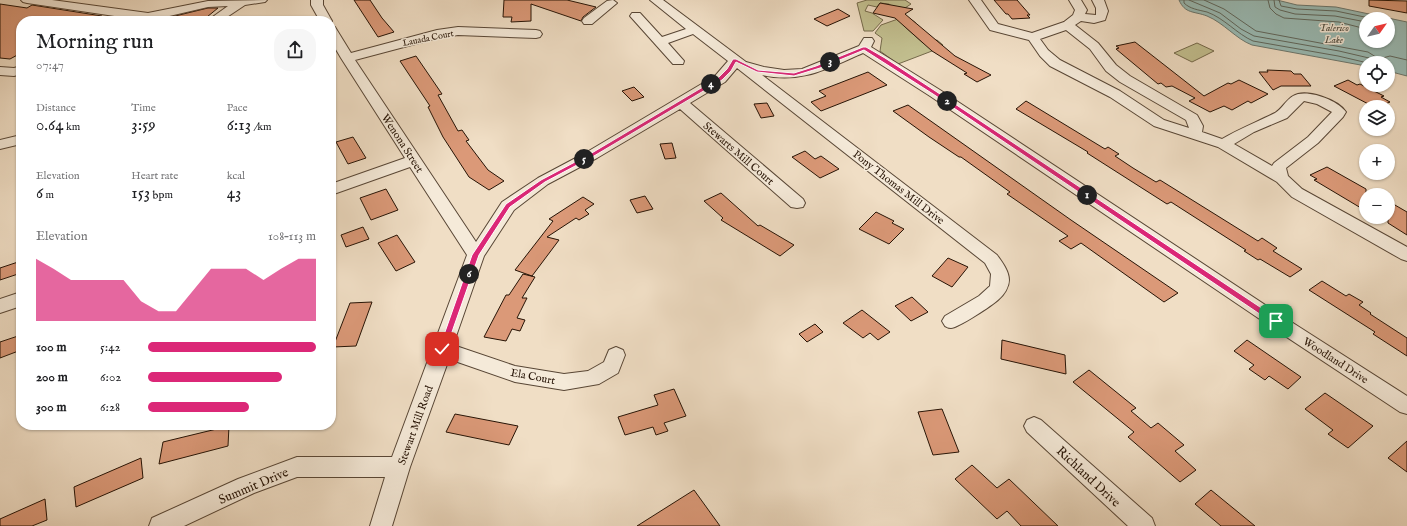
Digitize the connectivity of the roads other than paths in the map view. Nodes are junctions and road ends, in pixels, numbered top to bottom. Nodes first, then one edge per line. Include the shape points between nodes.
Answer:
1 (27, 0) edge
2 (261, 0) edge
3 (317, 0) edge
4 (656, 0) edge
5 (975, 0) edge
6 (1075, 0) edge
7 (1098, 0) edge
8 (241, 1) edge
9 (609, 1) edge
10 (141, 16) edge
11 (153, 16) edge
12 (220, 16) edge
13 (323, 16) edge
14 (636, 16) dead end
15 (588, 21) dead end
16 (1073, 21) junction
17 (694, 30) junction
18 (536, 34) dead end
19 (1033, 37) junction
20 (336, 42) edge
21 (660, 42) junction
22 (340, 52) edge
23 (734, 60) junction
24 (678, 61) dead end
25 (0, 71) edge
26 (16, 71) edge
27 (682, 103) junction
28 (1194, 134) junction
29 (16, 140) edge
30 (1223, 144) junction
31 (0, 145) edge
32 (414, 160) junction
33 (1281, 178) junction
34 (336, 188) edge
35 (797, 203) dead end
36 (476, 255) junction
37 (1407, 255) edge
38 (16, 301) edge
39 (0, 306) edge
40 (951, 321) dead end
41 (442, 349) junction
42 (616, 355) dead end
43 (1407, 406) edge
44 (1034, 426) dead end
45 (399, 467) junction
46 (160, 526) edge
47 (381, 526) edge
48 (1144, 526) edge

1 - 10 street
2 - 8 street
3 - 13 street
4 - 17 street
5 - 19 street via 994,27
6 - 16 street via 1081,10
7 - 16 street via 1102,9 1101,17
8 - 11 street via 208,4
8 - 12 street
9 - 15 street
14 - 21 street
16 - 19 street
16 - 28 street via 1111,68 1192,118 1196,126
17 - 21 street
17 - 23 street
18 - 22 street, Lauada Court via 458,32
19 - 28 street via 1055,63 1115,94 1159,123
20 - 22 street, Wenona Street
21 - 24 street
22 - 32 street, Wenona Street
23 - 27 street, Stewart Mill Road via 730,70 720,79
23 - 40 street, Pony Thomas Mill Drive via 991,259 1001,277 1000,286 995,293
23 - 43 street, Woodland Drive via 757,71 794,74 818,67 866,44 884,59
25 - 26 street
27 - 35 street, Stewarts Mill Court
27 - 36 street, Stewart Mill Road via 543,181 508,206
28 - 30 street
29 - 31 street
30 - 33 street
30 - 33 street via 1282,115 1297,99 1303,97 1335,108 1338,114 1323,130 1279,166
32 - 34 street
32 - 36 street, Wenona Street
33 - 37 street via 1297,193
36 - 41 street, Stewart Mill Road
38 - 39 street
41 - 42 street, Ela Court via 515,374 564,382 592,378 611,367
41 - 45 street, Stewart Mill Road
44 - 48 street, Richland Drive
45 - 46 street, Summit Drive via 297,466 246,486
45 - 47 street, Stewart Mill Road

